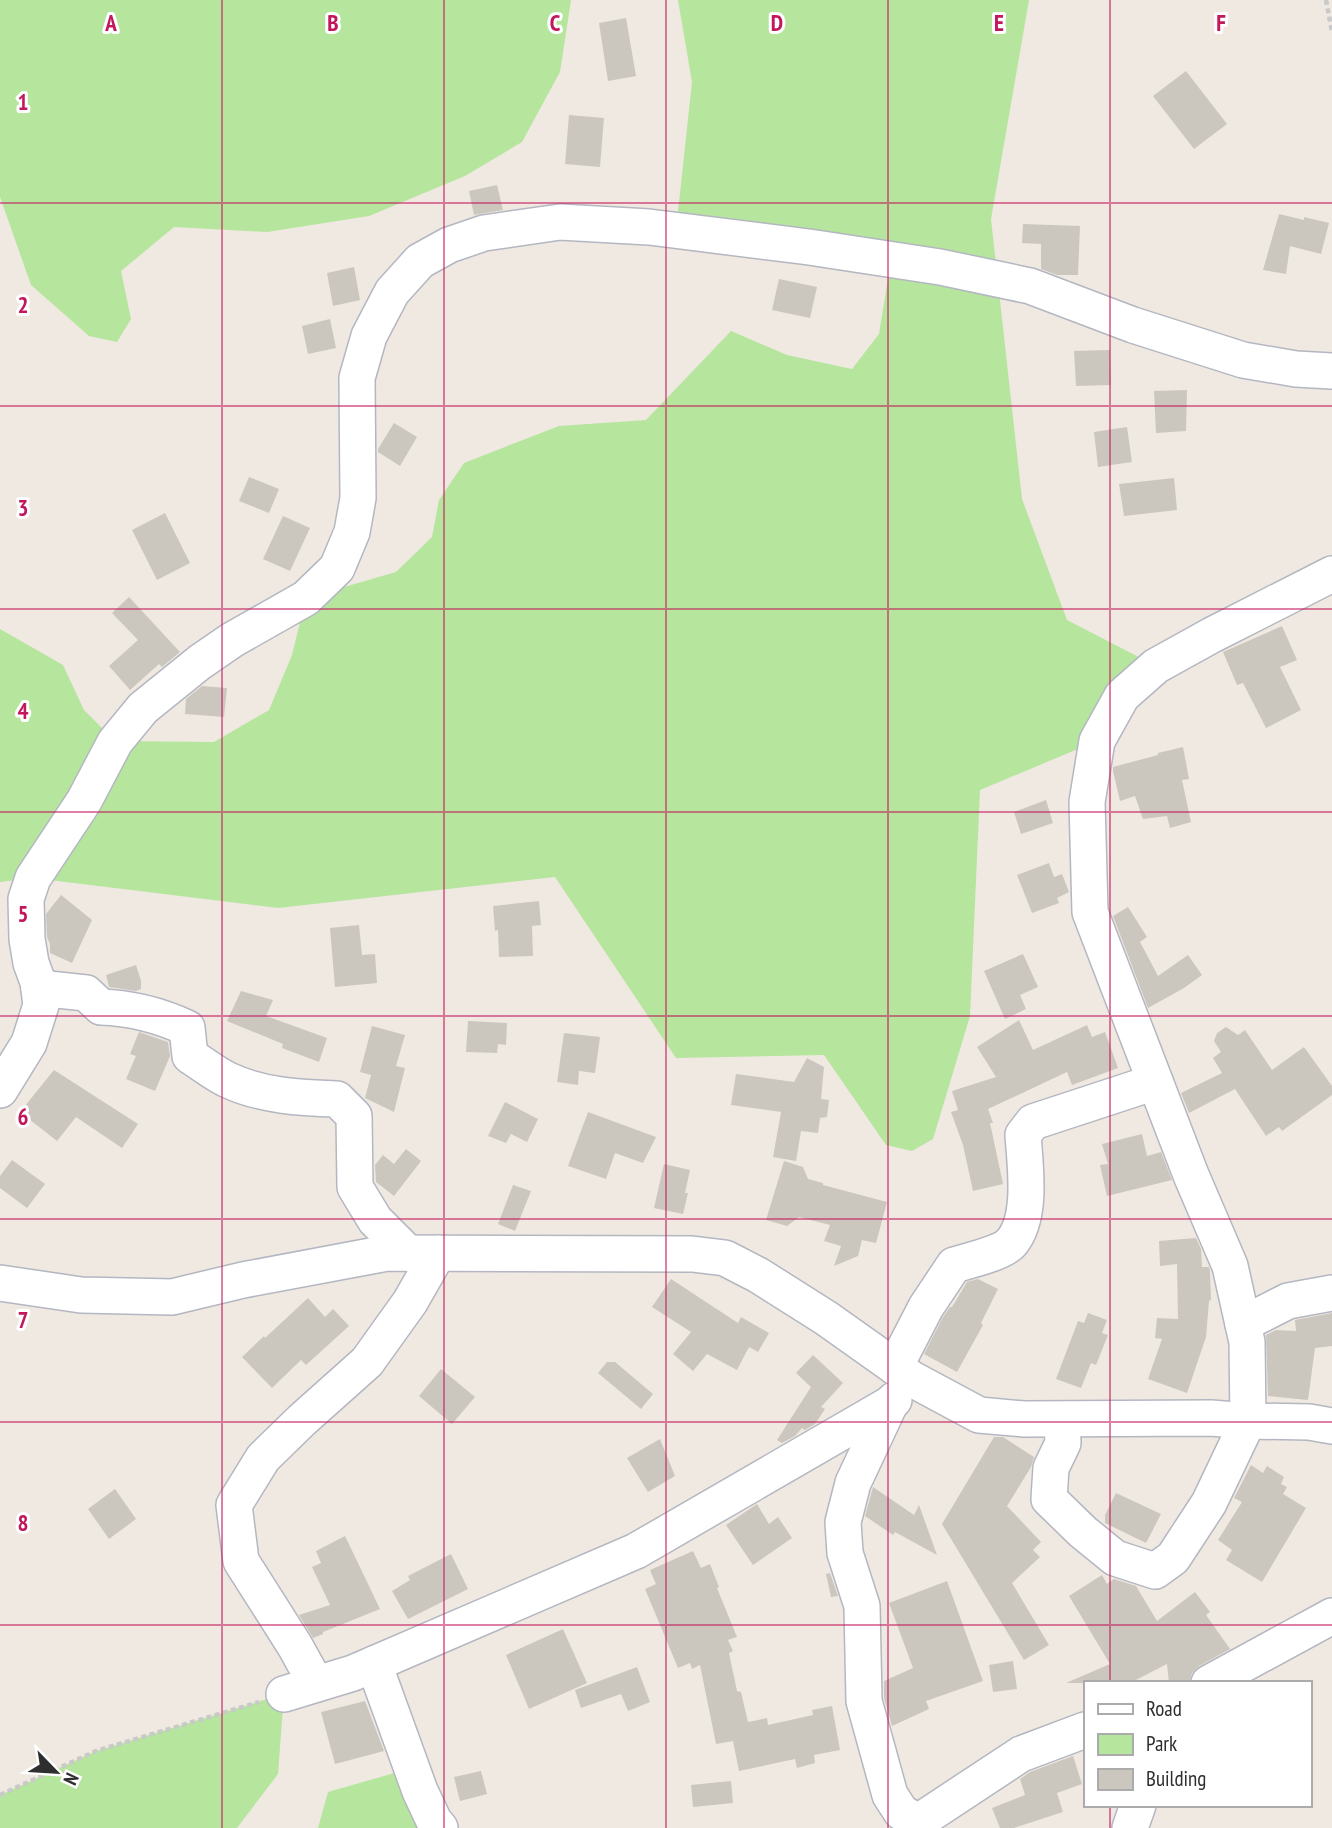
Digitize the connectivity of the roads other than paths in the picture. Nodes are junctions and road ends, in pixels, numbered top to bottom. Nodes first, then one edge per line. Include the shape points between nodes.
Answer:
1 (1332, 370) edge
2 (1332, 574) edge
3 (39, 988) junction
4 (1155, 1082) junction
5 (0, 1090) edge
6 (423, 1253) junction
7 (0, 1283) edge
8 (1332, 1293) edge
9 (1243, 1324) junction
10 (899, 1384) junction
11 (1062, 1420) junction
12 (1248, 1421) junction
13 (1332, 1426) edge
14 (1332, 1616) edge
15 (374, 1664) junction
16 (1213, 1681) edge
17 (1084, 1730) edge
18 (1137, 1807) edge
19 (915, 1826) edge
20 (440, 1828) edge
21 (1130, 1828) edge

1 - 3 street via 1243,360 1030,286 809,247 649,226 560,222 484,233 449,245 420,261 392,292 369,336 357,378 358,498 352,532 337,568 306,598 232,640 143,708 116,741 84,801 33,878 26,899 27,939
2 - 4 street via 1156,666 1122,696 1097,740 1087,802 1090,912
3 - 5 street via 41,1005 29,1043
3 - 6 street via 86,993 101,1007 124,1007 187,1028 190,1056 228,1080 265,1093 337,1099 354,1116 355,1187 375,1220
4 - 9 street via 1230,1266
4 - 10 street via 1033,1122 1023,1135 1027,1189 1021,1225 1010,1244 954,1265 926,1307
6 - 7 street via 387,1253 172,1297 81,1295
6 - 10 street via 725,1258 826,1318
6 - 15 street via 410,1302 367,1362 263,1458 234,1504 241,1561 295,1646 300,1689
8 - 9 street via 1288,1301
9 - 12 street
10 - 11 street via 979,1415
10 - 15 street via 636,1551
10 - 19 street via 853,1483 843,1522 845,1553 862,1606 864,1701 890,1795
11 - 12 street
11 - 12 street via 1063,1443 1051,1468 1049,1499 1115,1558 1155,1571 1173,1558 1209,1503
12 - 13 street
14 - 16 street
15 - 20 street via 420,1791
17 - 19 street via 1021,1754
18 - 21 street

